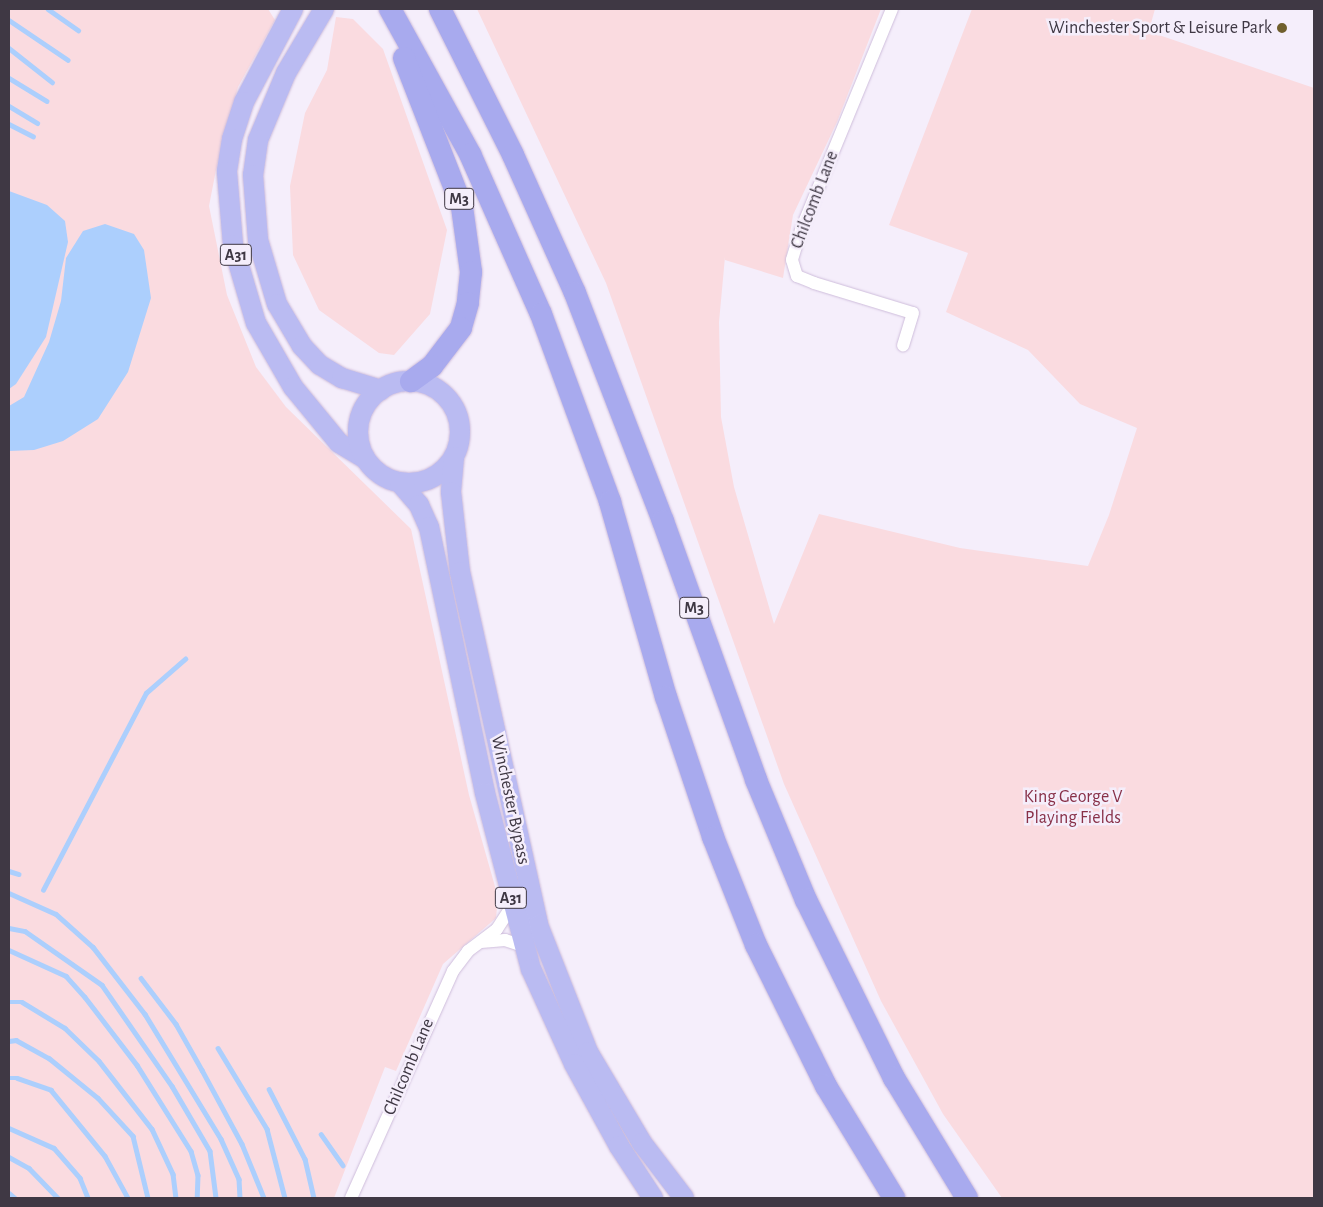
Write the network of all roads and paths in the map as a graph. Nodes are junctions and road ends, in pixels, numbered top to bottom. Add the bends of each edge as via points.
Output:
1 (294, 9) edge
2 (324, 9) edge
3 (384, 9) edge
4 (390, 9) edge
5 (440, 9) edge
6 (892, 9) edge
7 (903, 346) dead end
8 (412, 381) junction
9 (381, 390) junction
10 (454, 457) junction
11 (366, 459) junction
12 (400, 483) junction
13 (513, 904) junction
14 (479, 942) junction
15 (524, 946) junction
16 (351, 1198) edge
17 (653, 1198) edge
18 (684, 1198) edge
19 (894, 1198) edge
20 (967, 1198) edge

1 - 11 highway, A31 via 244,102 232,139 227,172 233,245 256,323 293,388 339,442
2 - 9 highway, A31 via 286,73 258,140 254,175 258,240 277,304 302,346 320,364 342,378
3 - 8 highway, M3 via 462,207 470,263 468,303 461,328 432,366
4 - 19 highway, M3 via 470,154 544,323 610,502 666,696 713,837 756,945 826,1086
5 - 20 highway, M3 via 513,155 575,293 663,522 756,780 806,900 894,1078
6 - 7 street, Chilcomb Lane via 801,230 792,260 797,276 912,313
8 - 9 highway
8 - 10 highway via 436,389 454,407 460,424 460,441
9 - 11 highway via 370,400 360,421 360,444
10 - 12 highway via 431,478
10 - 18 highway, Winchester Bypass / A31 via 451,492 460,572 538,925 588,1052 642,1143
11 - 12 highway via 386,478
12 - 13 highway, Winchester Bypass / A31 via 419,505 429,527 485,793
13 - 14 street, Chilcomb Lane via 497,929
13 - 15 highway, Winchester Bypass / A31
14 - 15 street via 505,940
14 - 16 street, Chilcomb Lane via 453,971 438,999
15 - 17 highway, Winchester Bypass / A31 via 548,1012 574,1064 619,1146

